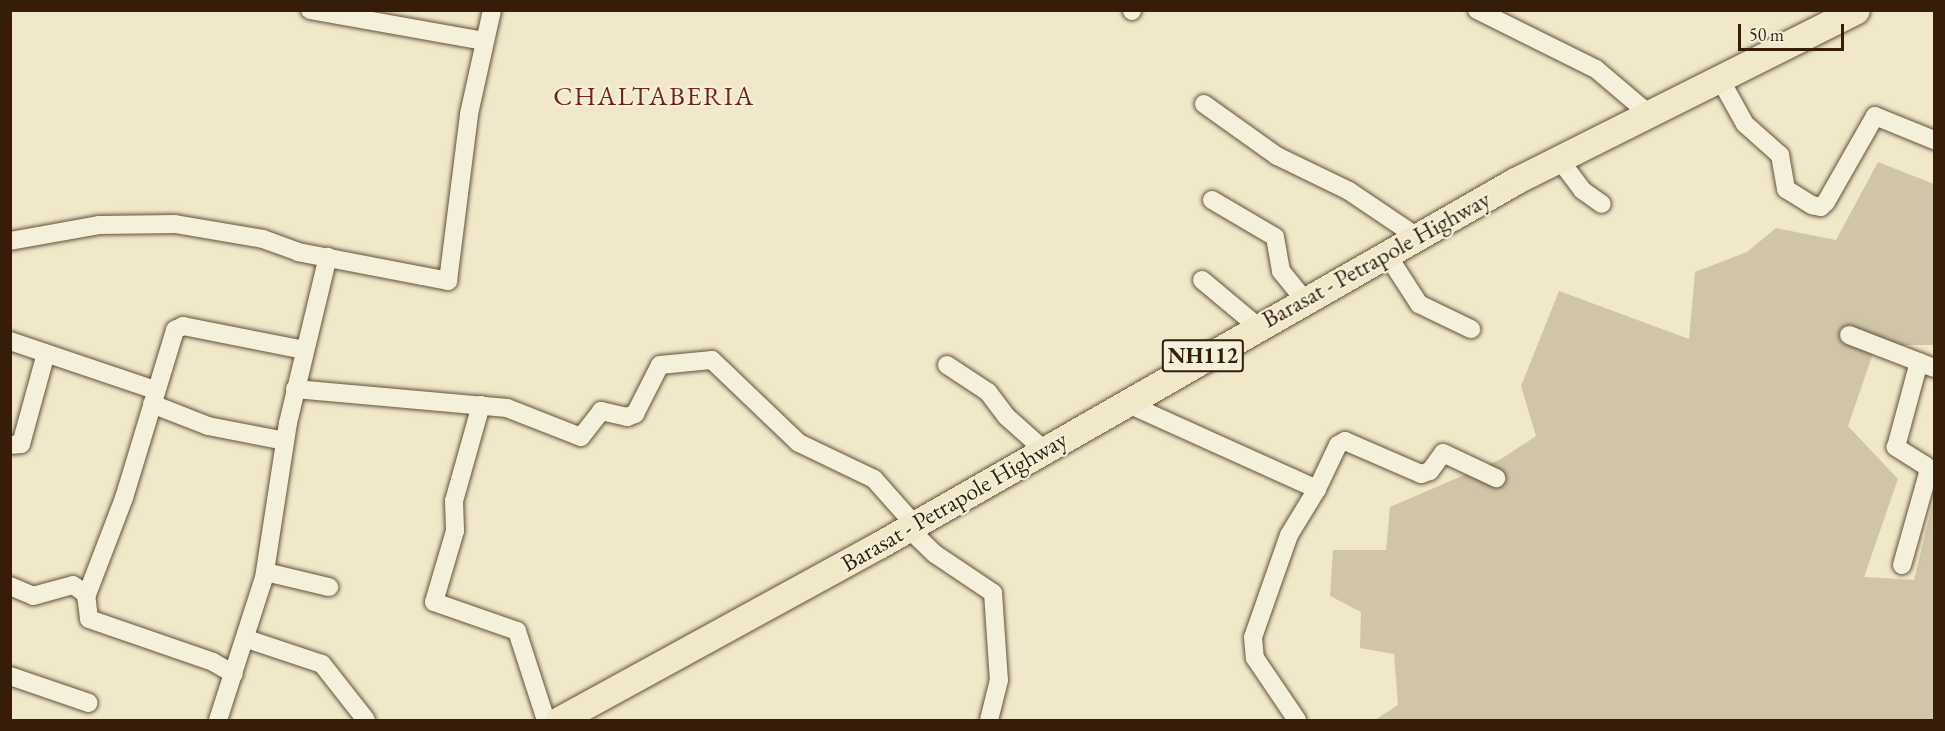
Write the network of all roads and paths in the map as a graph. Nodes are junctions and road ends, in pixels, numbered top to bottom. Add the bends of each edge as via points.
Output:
1 (310, 10) edge
2 (492, 10) edge
3 (1477, 10) edge
4 (1856, 10) edge
5 (484, 41) junction
6 (1720, 79) junction
7 (1204, 104) dead end
8 (1649, 114) junction
9 (1935, 140) edge
10 (1558, 159) junction
11 (1212, 200) dead end
12 (1602, 204) dead end
13 (1416, 236) junction
14 (10, 241) edge
15 (1386, 253) junction
16 (328, 256) junction
17 (1202, 280) dead end
18 (1304, 299) junction
19 (1257, 326) junction
20 (1471, 329) dead end
21 (1849, 335) dead end
22 (10, 341) edge
23 (304, 350) junction
24 (46, 353) junction
25 (946, 365) dead end
26 (1927, 365) edge
27 (296, 389) junction
28 (154, 397) junction
29 (1124, 402) junction
30 (481, 405) junction
31 (285, 441) junction
32 (10, 445) edge
33 (1044, 450) junction
34 (1931, 470) edge
35 (1496, 478) dead end
36 (1317, 489) junction
37 (911, 526) junction
38 (1902, 565) dead end
39 (266, 572) junction
40 (10, 586) edge
41 (329, 586) dead end
42 (86, 597) junction
43 (247, 639) junction
44 (234, 674) junction
45 (10, 676) edge
46 (88, 703) dead end
47 (222, 718) edge
48 (366, 720) edge
49 (546, 720) edge
50 (559, 720) edge
51 (989, 720) edge
52 (1297, 720) edge

1 - 5 street
2 - 5 street
3 - 8 street via 1596,69
4 - 6 highway, Barasat - Petrapole Highway / NH112
5 - 16 street via 448,282
6 - 8 highway, Barasat - Petrapole Highway / NH112
6 - 9 street via 1745,124 1780,155 1786,189 1812,205 1821,207 1826,202 1875,116
7 - 13 street via 1277,156 1349,191
8 - 10 highway, Barasat - Petrapole Highway / NH112
10 - 12 street via 1582,190
10 - 13 highway, Barasat - Petrapole Highway / NH112
11 - 18 street via 1275,237 1281,271
13 - 15 highway, Barasat - Petrapole Highway / NH112
14 - 16 street via 99,225 175,224 263,238 292,251
15 - 18 highway, Barasat - Petrapole Highway / NH112
15 - 20 street via 1419,304
16 - 23 street
17 - 19 street
18 - 19 highway, Barasat - Petrapole Highway / NH112
19 - 29 highway, Barasat - Petrapole Highway / NH112
21 - 26 street
22 - 24 street
23 - 27 street
23 - 28 street via 178,327 171,335
24 - 28 street
24 - 32 street via 21,444
25 - 33 street via 988,392 1007,417
26 - 34 street via 1896,447
27 - 30 street
27 - 31 street
28 - 31 street via 208,426
28 - 42 street via 124,498
29 - 33 highway, Barasat - Petrapole Highway / NH112
29 - 36 street
30 - 37 street via 514,410 581,437 601,411 627,417 635,414 660,364 712,360 799,443 874,479
30 - 49 street via 454,501 455,531 434,602 517,631
31 - 39 street
33 - 37 highway, Barasat - Petrapole Highway / NH112
34 - 38 street
35 - 36 street via 1443,453 1430,471 1421,474 1345,441 1338,445
36 - 52 street via 1288,535 1253,638 1255,658
37 - 50 highway, Barasat - Petrapole Highway / NH112
37 - 51 street via 935,554 993,593 999,680
39 - 41 street
39 - 43 street
40 - 42 street via 33,596 68,584 84,591
42 - 44 street via 86,614 94,622 213,662
43 - 44 street
43 - 48 street via 319,662
44 - 47 street
45 - 46 street

